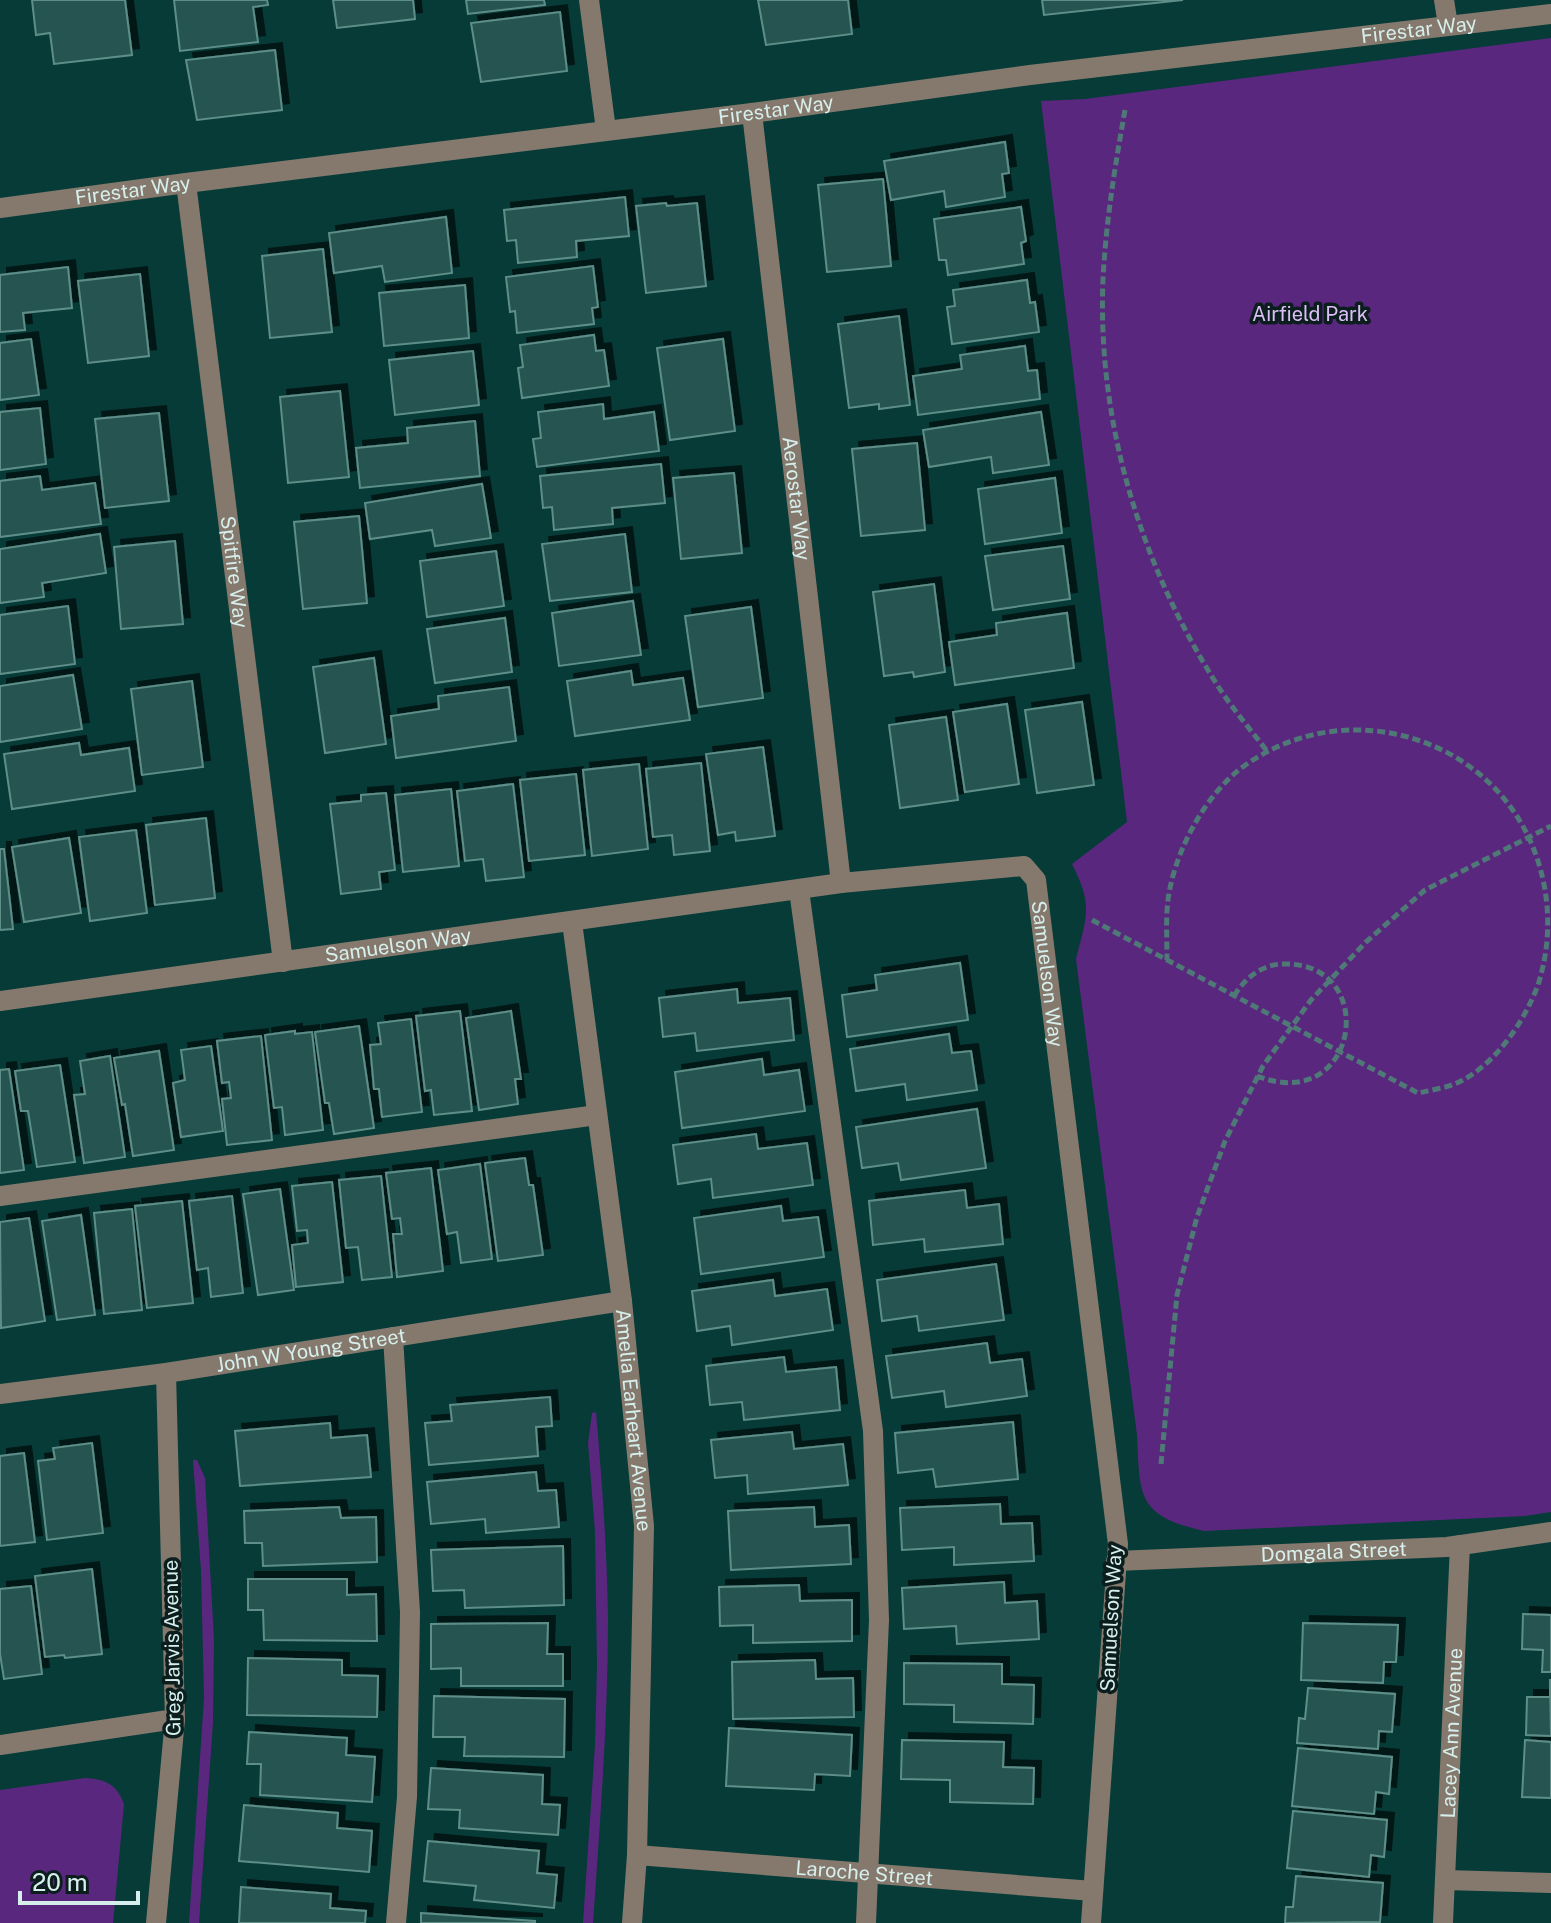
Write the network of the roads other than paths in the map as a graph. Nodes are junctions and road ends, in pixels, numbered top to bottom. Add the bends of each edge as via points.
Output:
1 (589, 0) edge
2 (1444, 0) edge
3 (1551, 14) edge
4 (1448, 25) junction
5 (752, 113) junction
6 (606, 130) junction
7 (186, 183) junction
8 (0, 208) edge
9 (841, 883) junction
10 (799, 890) junction
11 (572, 922) junction
12 (283, 962) junction
13 (0, 1001) edge
14 (597, 1115) junction
15 (0, 1196) edge
16 (622, 1301) junction
17 (393, 1337) junction
18 (166, 1373) junction
19 (0, 1394) edge
20 (1551, 1532) edge
21 (1460, 1545) junction
22 (1116, 1561) junction
23 (175, 1719) junction
24 (0, 1745) edge
25 (637, 1855) junction
26 (870, 1873) junction
27 (1445, 1880) junction
28 (1551, 1883) edge
29 (1093, 1891) junction
30 (156, 1923) edge
31 (396, 1923) edge
32 (632, 1923) edge
33 (866, 1923) edge
34 (1091, 1923) edge
35 (1443, 1923) edge

1 - 6 street
2 - 4 street
3 - 4 street, Firestar Way
4 - 5 street, Firestar Way
5 - 6 street, Firestar Way
5 - 9 street, Aerostar Way
6 - 7 street, Firestar Way
7 - 8 street, Firestar Way
7 - 12 street, Spitfire Way
9 - 10 street, Samuelson Way
9 - 22 street, Samuelson Way via 1024,866 1036,880
10 - 11 street, Samuelson Way
10 - 26 street via 873,1431 879,1620
11 - 12 street, Samuelson Way
11 - 14 street, Amelia Earheart Avenue
12 - 13 street, Samuelson Way
14 - 15 street
14 - 16 street, Amelia Earheart Avenue
16 - 17 street, John W Young Street
16 - 25 street, Amelia Earheart Avenue via 644,1526
17 - 18 street, John W Young Street
17 - 31 street via 410,1612 407,1797
18 - 19 street, John W Young Street
18 - 23 street, Greg Jarvis Avenue
20 - 21 street, Domgala Street
21 - 22 street, Domgala Street
21 - 27 street, Lacey Ann Avenue
22 - 29 street, Samuelson Way
23 - 24 street
23 - 30 street, Greg Jarvis Avenue
25 - 26 street, Laroche Street
25 - 32 street, Amelia Earheart Avenue
26 - 29 street, Laroche Street
26 - 33 street
27 - 28 street
27 - 35 street, Lacey Ann Avenue
29 - 34 street, Samuelson Way

